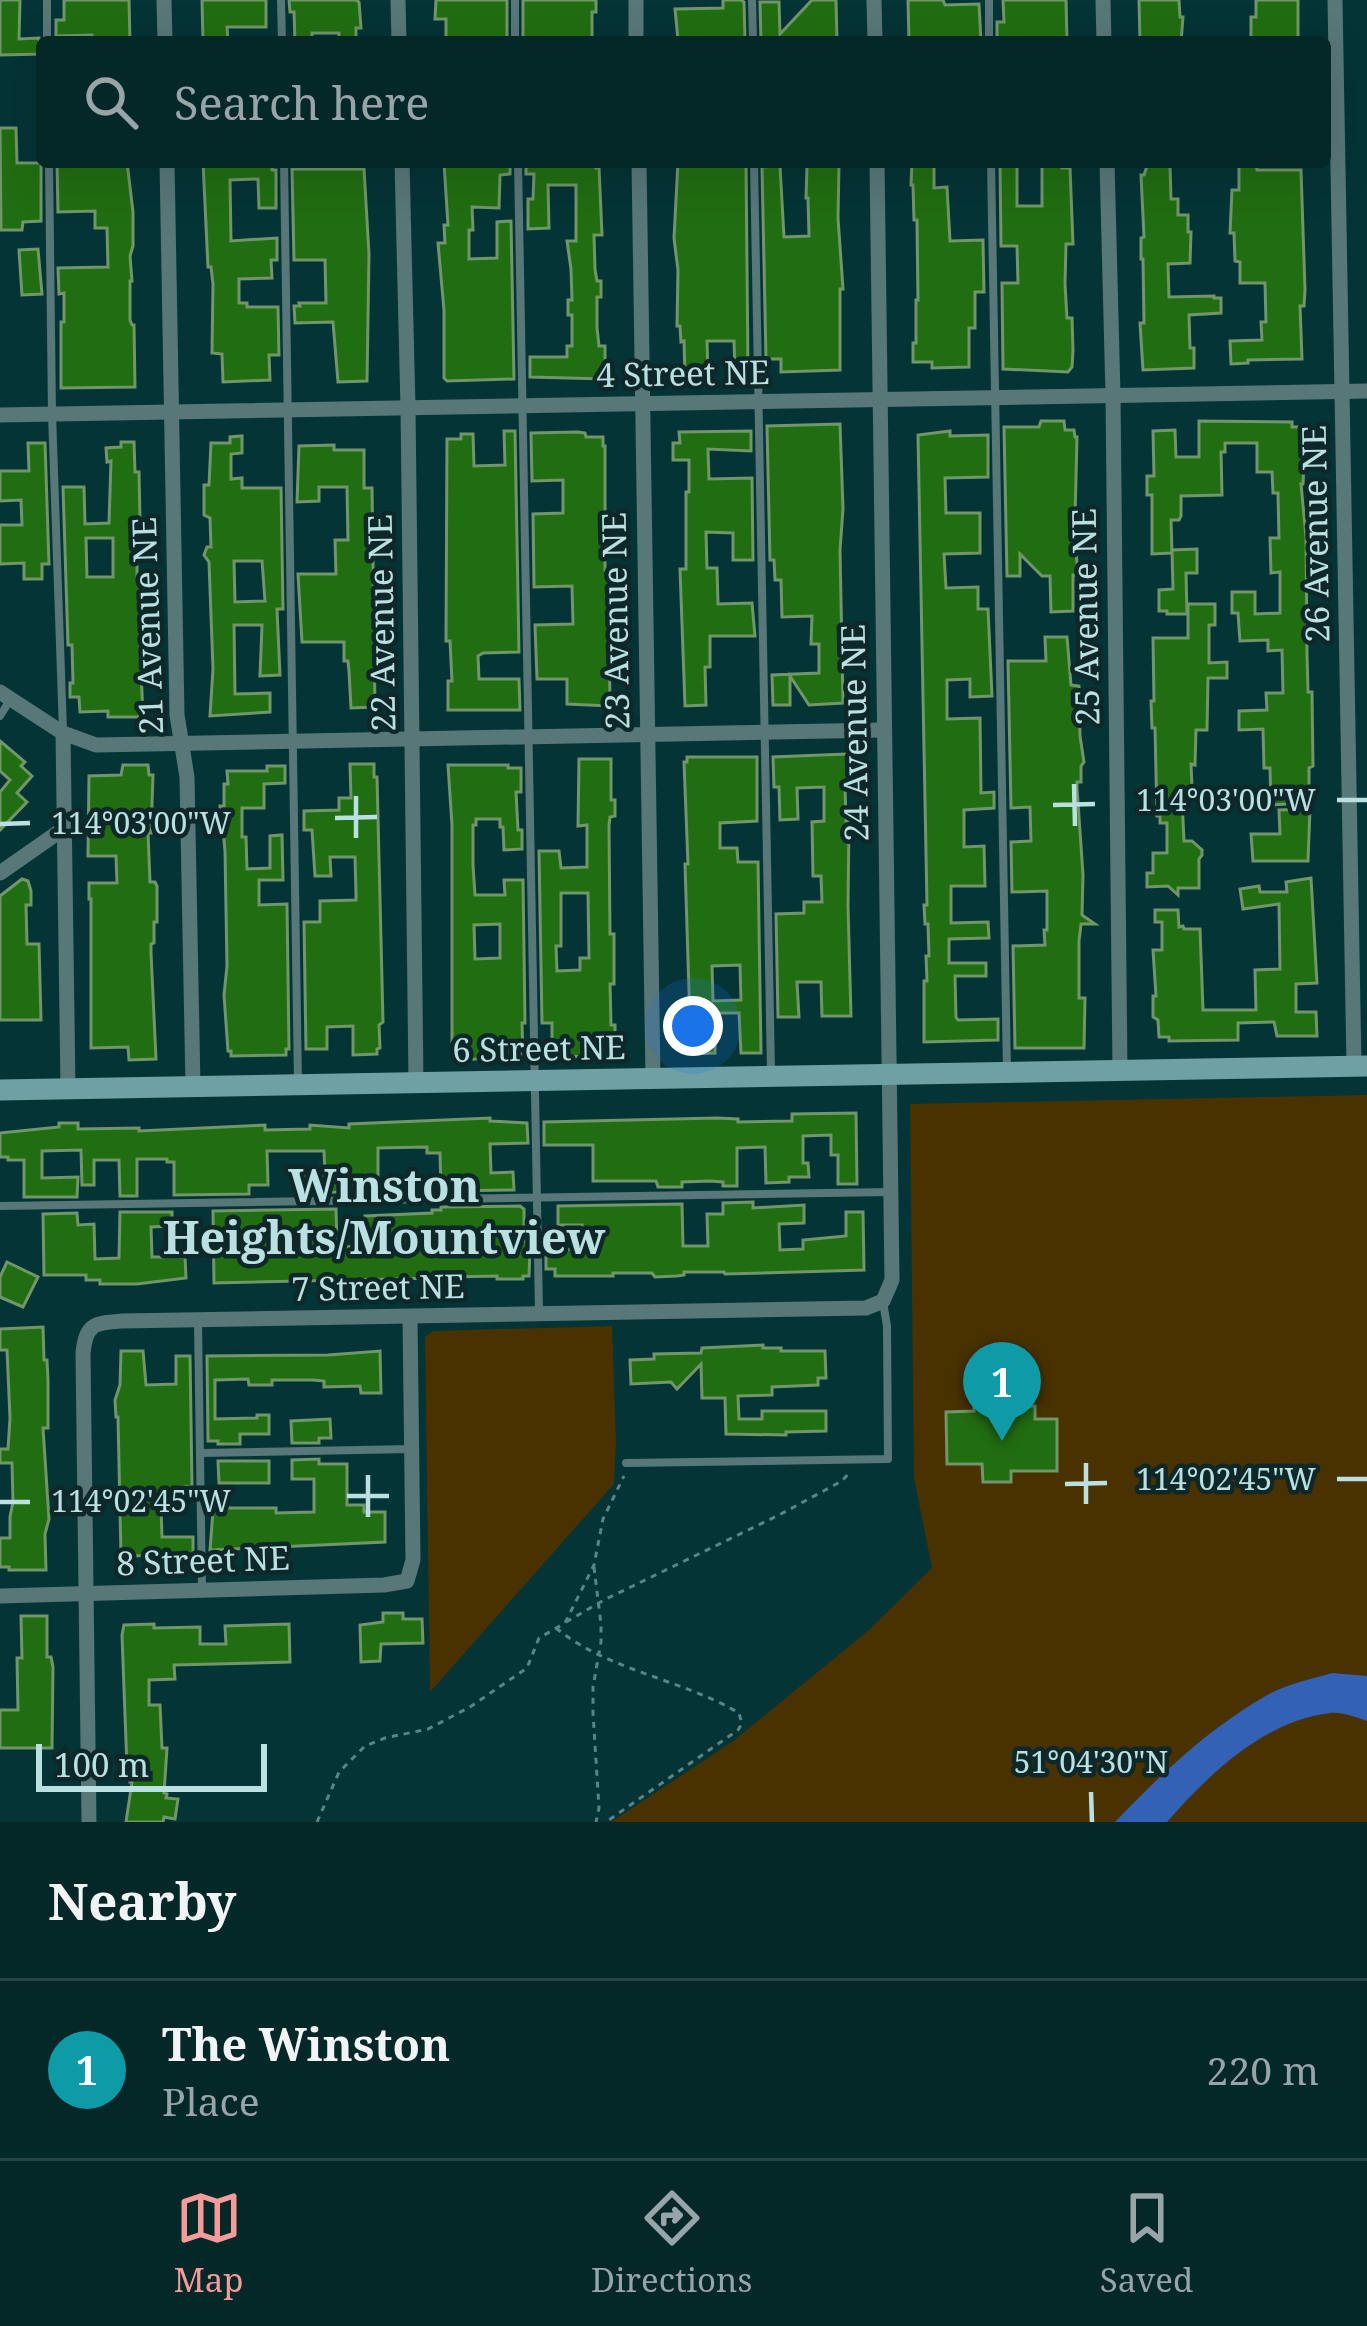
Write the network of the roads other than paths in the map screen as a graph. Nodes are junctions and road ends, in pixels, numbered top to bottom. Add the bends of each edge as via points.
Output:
1 (46, 0) edge
2 (164, 0) edge
3 (281, 0) edge
4 (398, 0) edge
5 (514, 0) edge
6 (636, 0) edge
7 (752, 0) edge
8 (874, 0) edge
9 (989, 0) edge
10 (1103, 0) edge
11 (1335, 0) edge
12 (47, 36) edge
13 (165, 36) edge
14 (282, 36) edge
15 (399, 36) edge
16 (515, 36) edge
17 (636, 36) edge
18 (753, 36) edge
19 (875, 36) edge
20 (989, 36) edge
21 (1104, 36) edge
22 (49, 168) edge
23 (167, 168) edge
24 (284, 168) edge
25 (402, 168) edge
26 (518, 168) edge
27 (639, 168) edge
28 (754, 168) edge
29 (877, 168) edge
30 (991, 168) edge
31 (1107, 168) edge
32 (1342, 391) junction
33 (1367, 391) edge
34 (1113, 395) junction
35 (994, 397) junction
36 (880, 400) junction
37 (757, 401) junction
38 (643, 404) junction
39 (524, 406) junction
40 (408, 407) junction
41 (288, 410) junction
42 (172, 412) junction
43 (52, 414) junction
44 (0, 416) edge
45 (6, 695) edge
46 (0, 716) edge
47 (884, 730) junction
48 (764, 732) junction
49 (63, 733) junction
50 (646, 735) junction
51 (529, 736) junction
52 (412, 739) junction
53 (293, 742) junction
54 (180, 744) junction
55 (63, 829) junction
56 (0, 873) edge
57 (1361, 1066) edge
58 (1120, 1072) junction
59 (1007, 1074) junction
60 (889, 1075) junction
61 (771, 1078) junction
62 (652, 1080) junction
63 (534, 1081) junction
64 (416, 1083) junction
65 (298, 1085) junction
66 (193, 1087) junction
67 (68, 1089) junction
68 (0, 1090) edge
69 (891, 1192) junction
70 (537, 1197) junction
71 (0, 1206) edge
72 (883, 1301) junction
73 (539, 1313) junction
74 (410, 1318) junction
75 (198, 1320) junction
76 (412, 1449) junction
77 (200, 1453) junction
78 (626, 1463) road end
79 (202, 1589) junction
80 (86, 1593) junction
81 (0, 1596) edge
82 (89, 1822) edge

1 - 12 lane
2 - 13 street
3 - 14 lane
4 - 15 street
5 - 16 lane
6 - 17 street
7 - 18 lane
8 - 19 street
9 - 20 lane
10 - 21 street
11 - 32 street, 26 Avenue NE
22 - 43 lane
23 - 42 street, 21 Avenue NE
24 - 41 lane
25 - 40 street, 22 Avenue NE
26 - 39 lane
27 - 38 street, 23 Avenue NE
28 - 37 lane
29 - 36 street, 24 Avenue NE
30 - 35 lane
31 - 34 street, 25 Avenue NE
32 - 33 street, 4 Street NE
32 - 34 street, 4 Street NE
32 - 57 street, 26 Avenue NE
34 - 35 street, 4 Street NE
34 - 58 street, 25 Avenue NE
35 - 36 street, 4 Street NE
35 - 59 lane
36 - 37 street, 4 Street NE
36 - 47 street, 24 Avenue NE
37 - 38 street, 4 Street NE
37 - 48 lane
38 - 39 street, 4 Street NE
38 - 50 street, 23 Avenue NE
39 - 40 street, 4 Street NE
39 - 51 lane
40 - 41 street, 4 Street NE
40 - 52 street, 22 Avenue NE
41 - 42 street, 4 Street NE
41 - 53 lane
42 - 43 street, 4 Street NE
42 - 54 street, 21 Avenue NE
43 - 44 street, 4 Street NE
43 - 49 lane
45 - 46 lane
45 - 49 street
47 - 48 street
47 - 60 street, 24 Avenue NE
48 - 50 street
48 - 61 lane
49 - 54 street via 96,745
49 - 55 street
50 - 51 street
50 - 62 street, 23 Avenue NE
51 - 52 street
51 - 63 lane
52 - 53 street
52 - 64 street, 22 Avenue NE
53 - 54 street
53 - 65 lane
54 - 66 street, 21 Avenue NE via 188,777
55 - 56 street
55 - 67 street
57 - 58 street, 6 Street NE
58 - 59 street, 6 Street NE
59 - 60 street, 6 Street NE
60 - 61 street, 6 Street NE
60 - 69 street, 24 Avenue NE
61 - 62 street, 6 Street NE
62 - 63 street, 6 Street NE
63 - 64 street, 6 Street NE
63 - 70 lane
64 - 65 street, 6 Street NE
65 - 66 street, 6 Street NE
66 - 67 street, 6 Street NE
67 - 68 street, 6 Street NE
69 - 70 lane
69 - 72 street, 24 Avenue NE via 892,1280
70 - 71 lane
70 - 73 lane
72 - 73 street, 7 Street NE via 866,1308
72 - 78 lane via 888,1459
73 - 74 street, 7 Street NE
74 - 75 street, 7 Street NE
74 - 76 street
75 - 77 lane
75 - 80 street, 7 Street NE via 102,1322 84,1339
76 - 77 lane
76 - 79 street, 8 Street NE via 407,1581
77 - 79 lane
79 - 80 street, 8 Street NE
80 - 81 street, 8 Street NE
80 - 82 street

